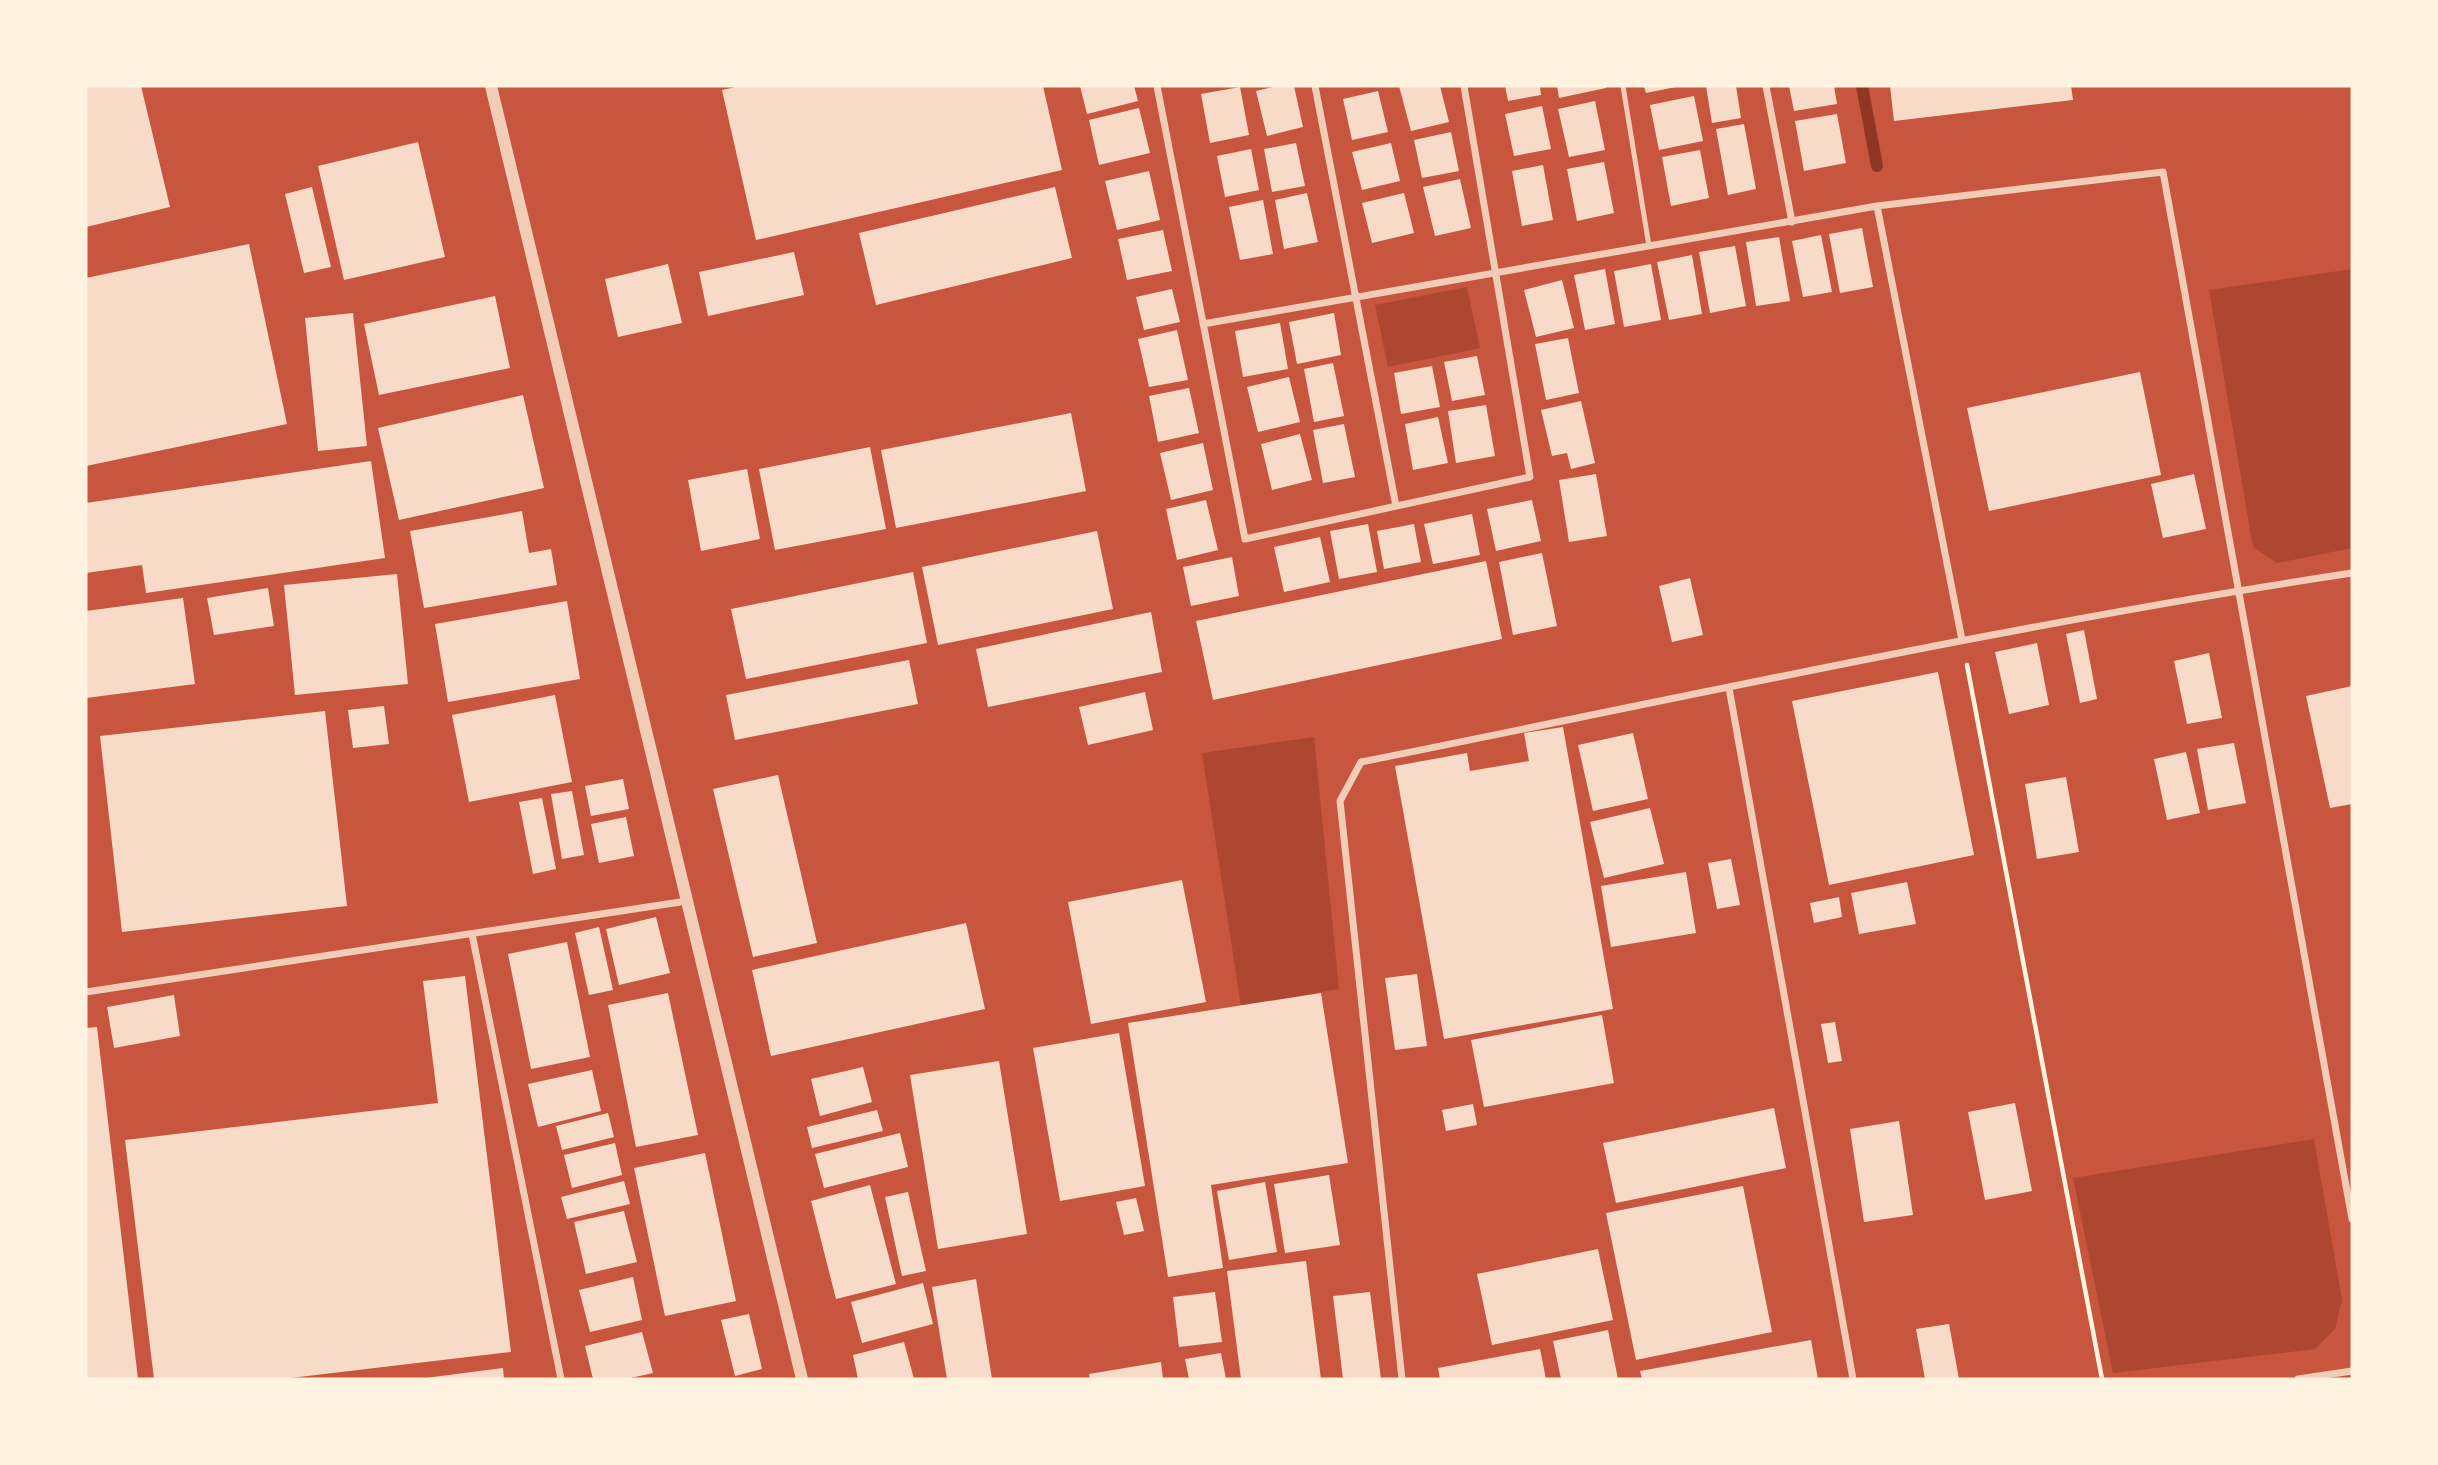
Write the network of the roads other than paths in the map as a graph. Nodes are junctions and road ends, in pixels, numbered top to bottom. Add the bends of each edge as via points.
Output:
1 (491, 86) edge
2 (1157, 86) edge
3 (1315, 86) edge
4 (1464, 86) edge
5 (1623, 86) edge
6 (1766, 86) edge
7 (1877, 206) junction
8 (1791, 222) junction
9 (1650, 246) junction
10 (1497, 273) junction
11 (1357, 297) junction
12 (1203, 324) junction
13 (1396, 506) junction
14 (2352, 573) edge
15 (2238, 590) junction
16 (1962, 640) junction
17 (1729, 688) junction
18 (687, 901) junction
19 (472, 934) junction
20 (86, 992) edge
21 (2352, 1219) edge
22 (2352, 1371) edge
23 (561, 1379) edge
24 (802, 1379) edge
25 (1402, 1379) edge
26 (1853, 1379) edge
27 (2298, 1379) edge

1 - 18 street
2 - 12 street
3 - 11 street
4 - 10 street
5 - 9 lane
6 - 8 street
7 - 8 street
7 - 15 street via 2163,172
7 - 16 street
8 - 9 street
9 - 10 street
10 - 11 street
10 - 13 street via 1530,477
11 - 12 street
11 - 13 street
12 - 13 street via 1245,539
14 - 15 street
15 - 16 street
15 - 21 street
16 - 17 street
17 - 25 street via 1361,762 1340,802
17 - 26 street
18 - 19 street
18 - 24 street
19 - 20 street
19 - 23 street
22 - 27 street

